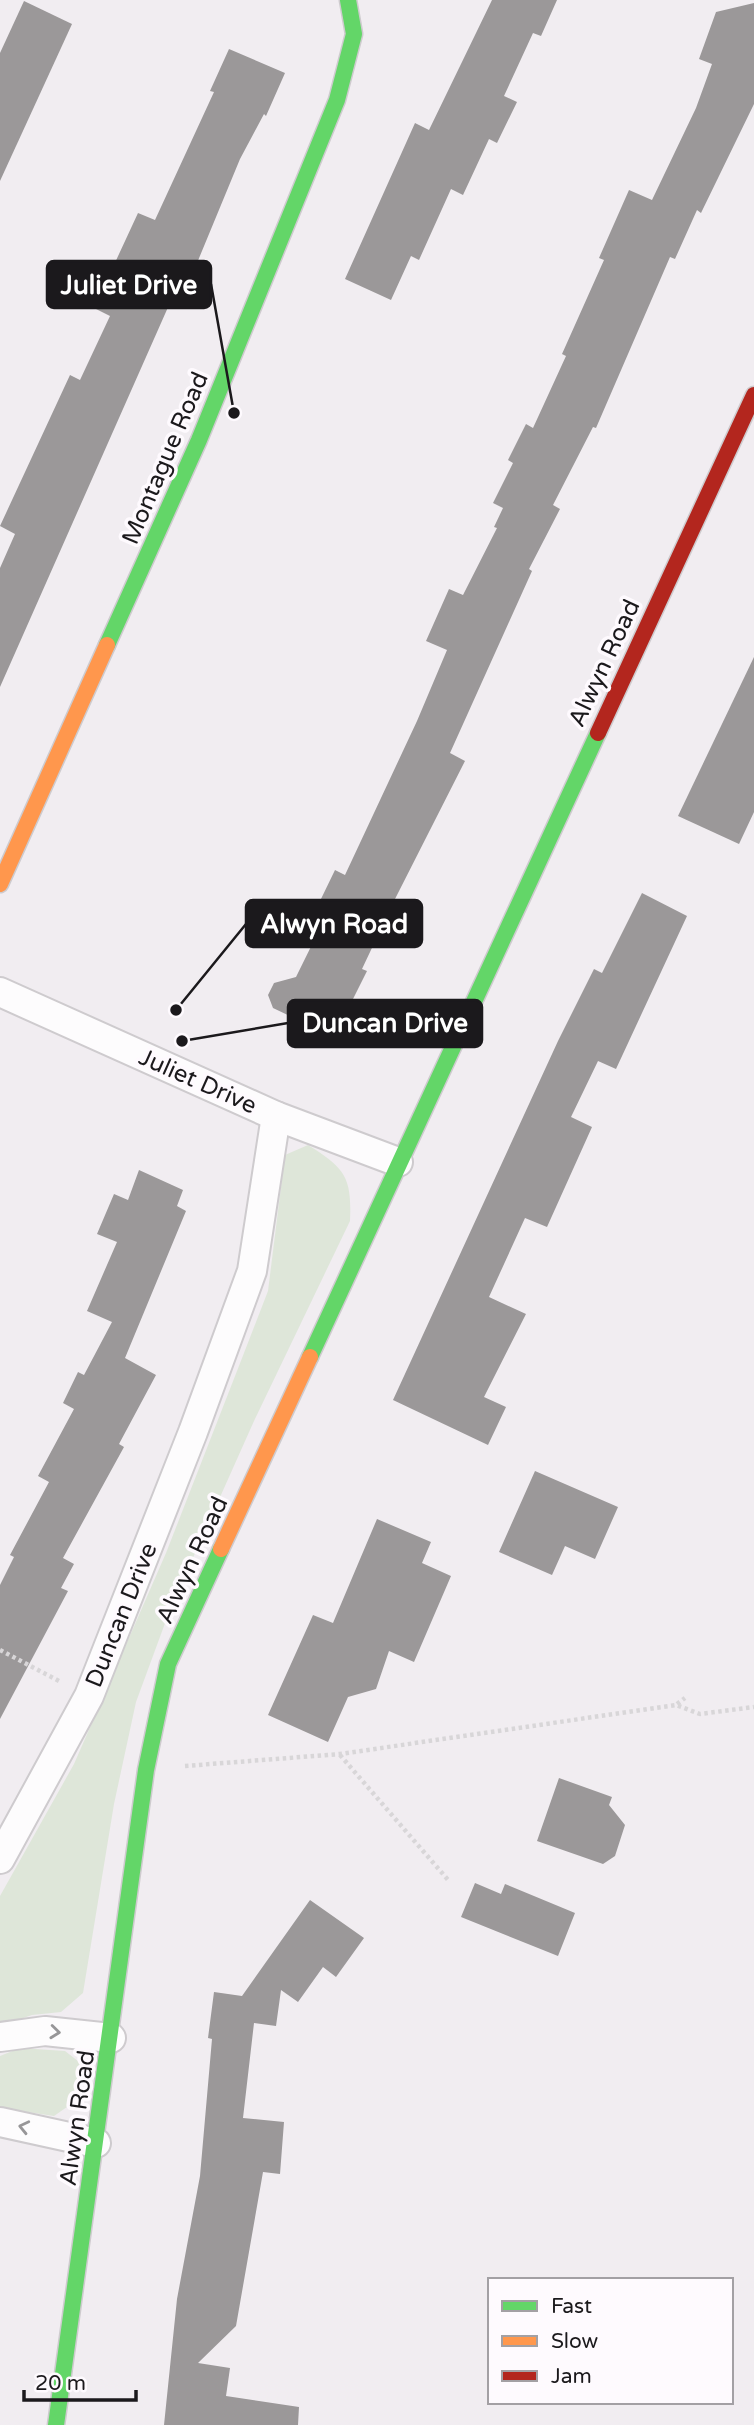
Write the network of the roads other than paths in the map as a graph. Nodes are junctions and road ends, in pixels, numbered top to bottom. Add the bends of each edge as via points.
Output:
1 (348, 0) edge
2 (754, 395) edge
3 (0, 884) edge
4 (0, 992) edge
5 (276, 1116) junction
6 (398, 1162) junction
7 (0, 1859) edge
8 (0, 2036) edge
9 (111, 2038) junction
10 (0, 2122) edge
11 (96, 2143) junction
12 (56, 2425) edge

1 - 3 street, Montague Road via 354,34 337,100 199,440
2 - 6 street, Alwyn Road
4 - 5 street, Juliet Drive
5 - 6 street, Juliet Drive
5 - 7 street, Duncan Drive via 251,1271 193,1432 89,1696
6 - 9 street, Alwyn Road via 169,1664 146,1770
8 -> 9 street via 45,2031
9 - 11 street, Alwyn Road
11 -> 10 street
11 - 12 street, Alwyn Road

